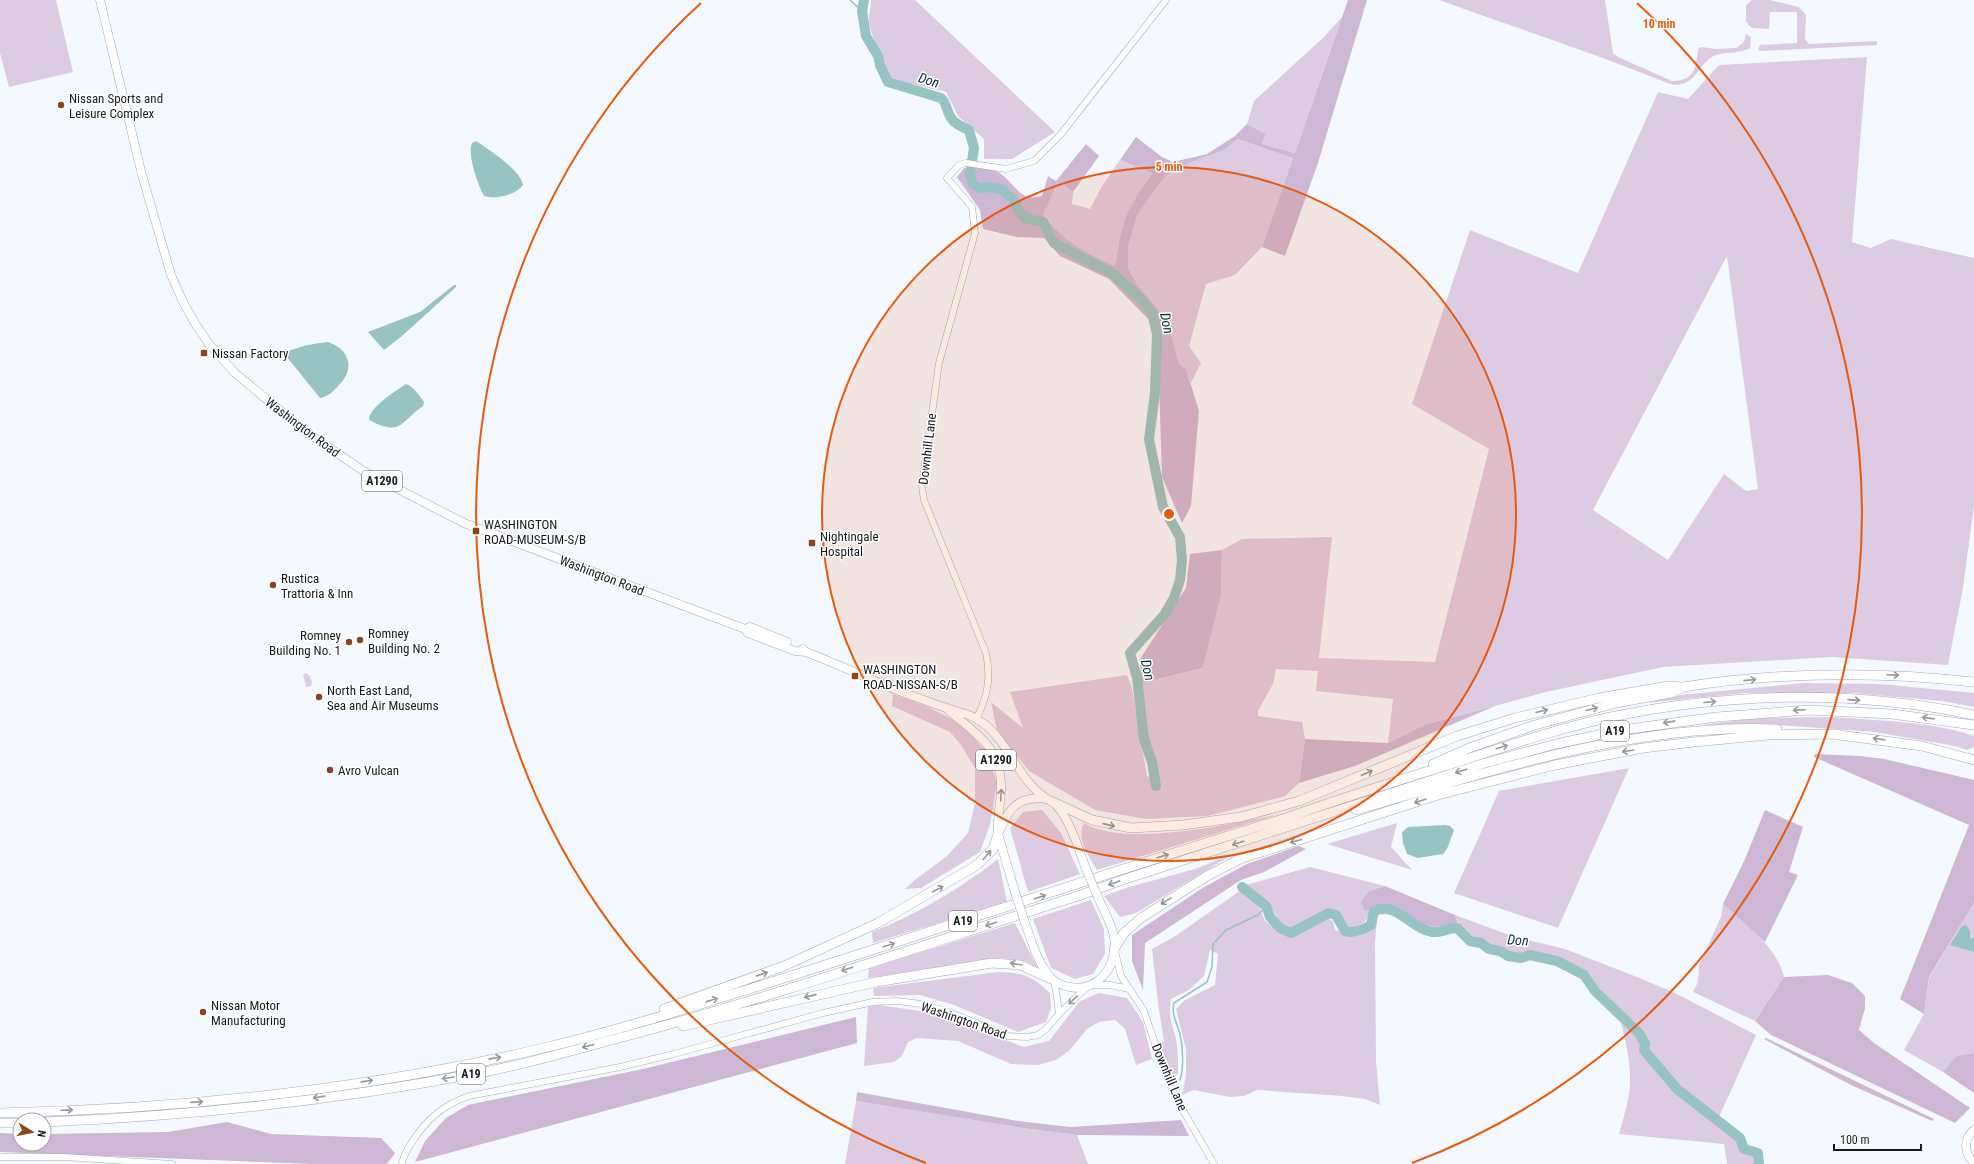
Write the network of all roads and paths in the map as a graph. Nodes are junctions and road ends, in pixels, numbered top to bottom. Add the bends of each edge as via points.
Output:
1 (100, 0) edge
2 (1166, 0) edge
3 (1974, 682) edge
4 (1683, 688) junction
5 (946, 708) junction
6 (1971, 715) edge
7 (976, 719) junction
8 (1970, 725) edge
9 (1681, 732) junction
10 (1837, 734) junction
11 (1974, 760) edge
12 (1485, 763) junction
13 (1358, 793) junction
14 (1050, 801) junction
15 (1275, 832) junction
16 (998, 834) junction
17 (1114, 949) junction
18 (1052, 980) junction
19 (1088, 986) junction
20 (1129, 989) junction
21 (1058, 1014) junction
22 (608, 1041) junction
23 (566, 1042) junction
24 (0, 1112) edge
25 (52, 1121) edge
26 (0, 1123) edge
27 (12, 1123) edge
28 (1973, 1130) edge
29 (0, 1157) edge
30 (64, 1161) edge
31 (1971, 1162) edge
32 (172, 1164) edge
33 (402, 1164) edge
34 (1214, 1164) edge

1 - 5 main road, Washington Road / A1290 via 142,175 171,276 182,302 196,325 235,374 306,432 365,472 464,523 745,629 754,628 806,652
2 - 7 street, Downhill Lane via 1061,134 1034,162 1006,169 966,163 947,178 972,207 975,233 938,363 922,486 924,500 986,653 988,690
4 -> 3 highway, A19 via 1808,675 1914,676
13 -> 4 highway, A19 via 1469,748 1535,725
14 -> 4 highway via 1092,820 1126,828 1183,825 1242,817 1299,801 1457,736 1515,718 1599,698 1668,686
5 - 7 main road, A1290 via 961,711
16 -> 5 main road, A1290 via 1001,780 996,761 984,740
13 -> 6 highway, A19 via 1572,726 1679,705 1761,699 1824,698 1895,702
7 - 14 main road, A1290 via 989,728 1009,752 1031,787
8 -> 12 highway, A19 via 1862,711 1763,712 1622,730
9 - 10 highway, A19 via 1764,729
9 - 12 highway via 1627,737
9 - 15 highway, A19 via 1528,761 1303,827
11 -> 10 highway, A19 via 1922,746
10 -> 17 highway via 1768,735 1656,746 1555,765 1470,786 1240,859 1207,876 1141,918 1124,933
12 -> 15 highway, A19
23 -> 13 highway, A19 via 784,978
14 - 16 main road via 1031,798 1017,804 1007,814
14 - 17 main road, A1290, bridge via 1064,816 1113,934
15 -> 22 highway, A19 via 761,997
16 - 18 main road, A1290, bridge via 1024,920 1038,956
23 -> 16 highway via 784,966 878,923 977,866 993,849
17 - 19 main road, A1290 via 1108,971 1097,982
17 - 20 street, Downhill Lane via 1120,972
18 - 19 main road via 1067,987
18 - 21 street
18 -> 22 highway via 1014,964 968,966 846,988
19 - 20 street via 1110,985
19 -> 21 street, Washington Road
20 - 34 street, Downhill Lane via 1144,1010 1177,1100
21 - 33 street, Washington Road via 1042,1032 1019,1038 933,1007 886,1001 858,1004 628,1065 469,1096 455,1101 430,1118 410,1145
22 -> 25 highway, A19 via 484,1072 381,1088 219,1111
24 -> 23 highway, A19 via 219,1101 466,1064
26 - 27 highway
28 - 31 main road via 1966,1145
29 - 30 street
30 - 32 street

